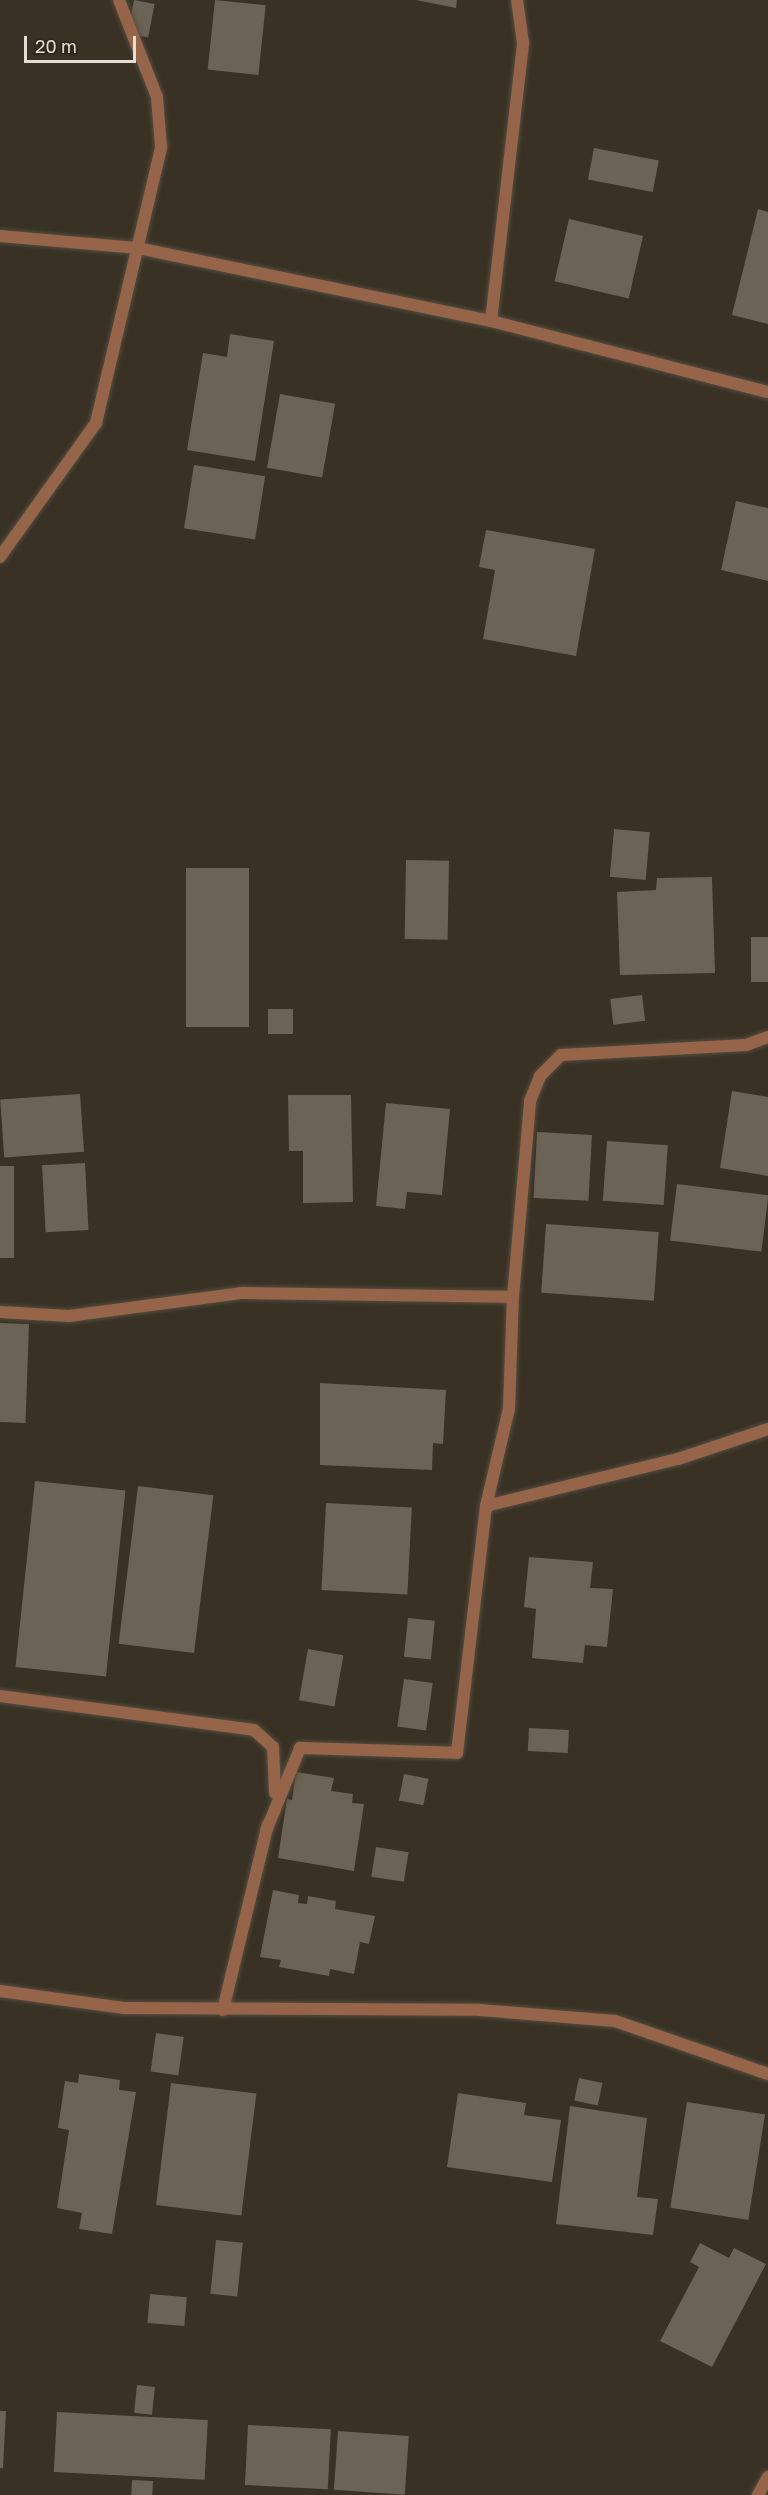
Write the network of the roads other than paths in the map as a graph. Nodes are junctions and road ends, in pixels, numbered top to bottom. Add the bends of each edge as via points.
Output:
1 (119, 0) edge
2 (517, 0) edge
3 (0, 236) edge
4 (138, 248) junction
5 (491, 321) junction
6 (768, 392) edge
7 (0, 557) edge
8 (768, 1037) edge
9 (513, 1297) junction
10 (0, 1312) edge
11 (768, 1429) edge
12 (486, 1506) junction
13 (0, 1696) edge
14 (266, 1831) junction
15 (0, 1991) edge
16 (223, 2010) junction
17 (768, 2074) edge
18 (768, 2476) edge
19 (758, 2495) edge

1 - 4 street via 157,97 161,147
2 - 5 street via 523,43
3 - 4 street
4 - 5 street
4 - 7 street via 96,423
5 - 6 street
8 - 9 street via 746,1045 561,1055 540,1076 530,1101
9 - 10 street via 242,1293 69,1316
9 - 12 street via 509,1408
11 - 12 street via 678,1459
12 - 14 street via 458,1752 300,1748
13 - 14 street via 254,1730 273,1747 278,1781
14 - 16 street
15 - 16 street via 124,2008
16 - 17 street via 480,2010 615,2021
18 - 19 street

